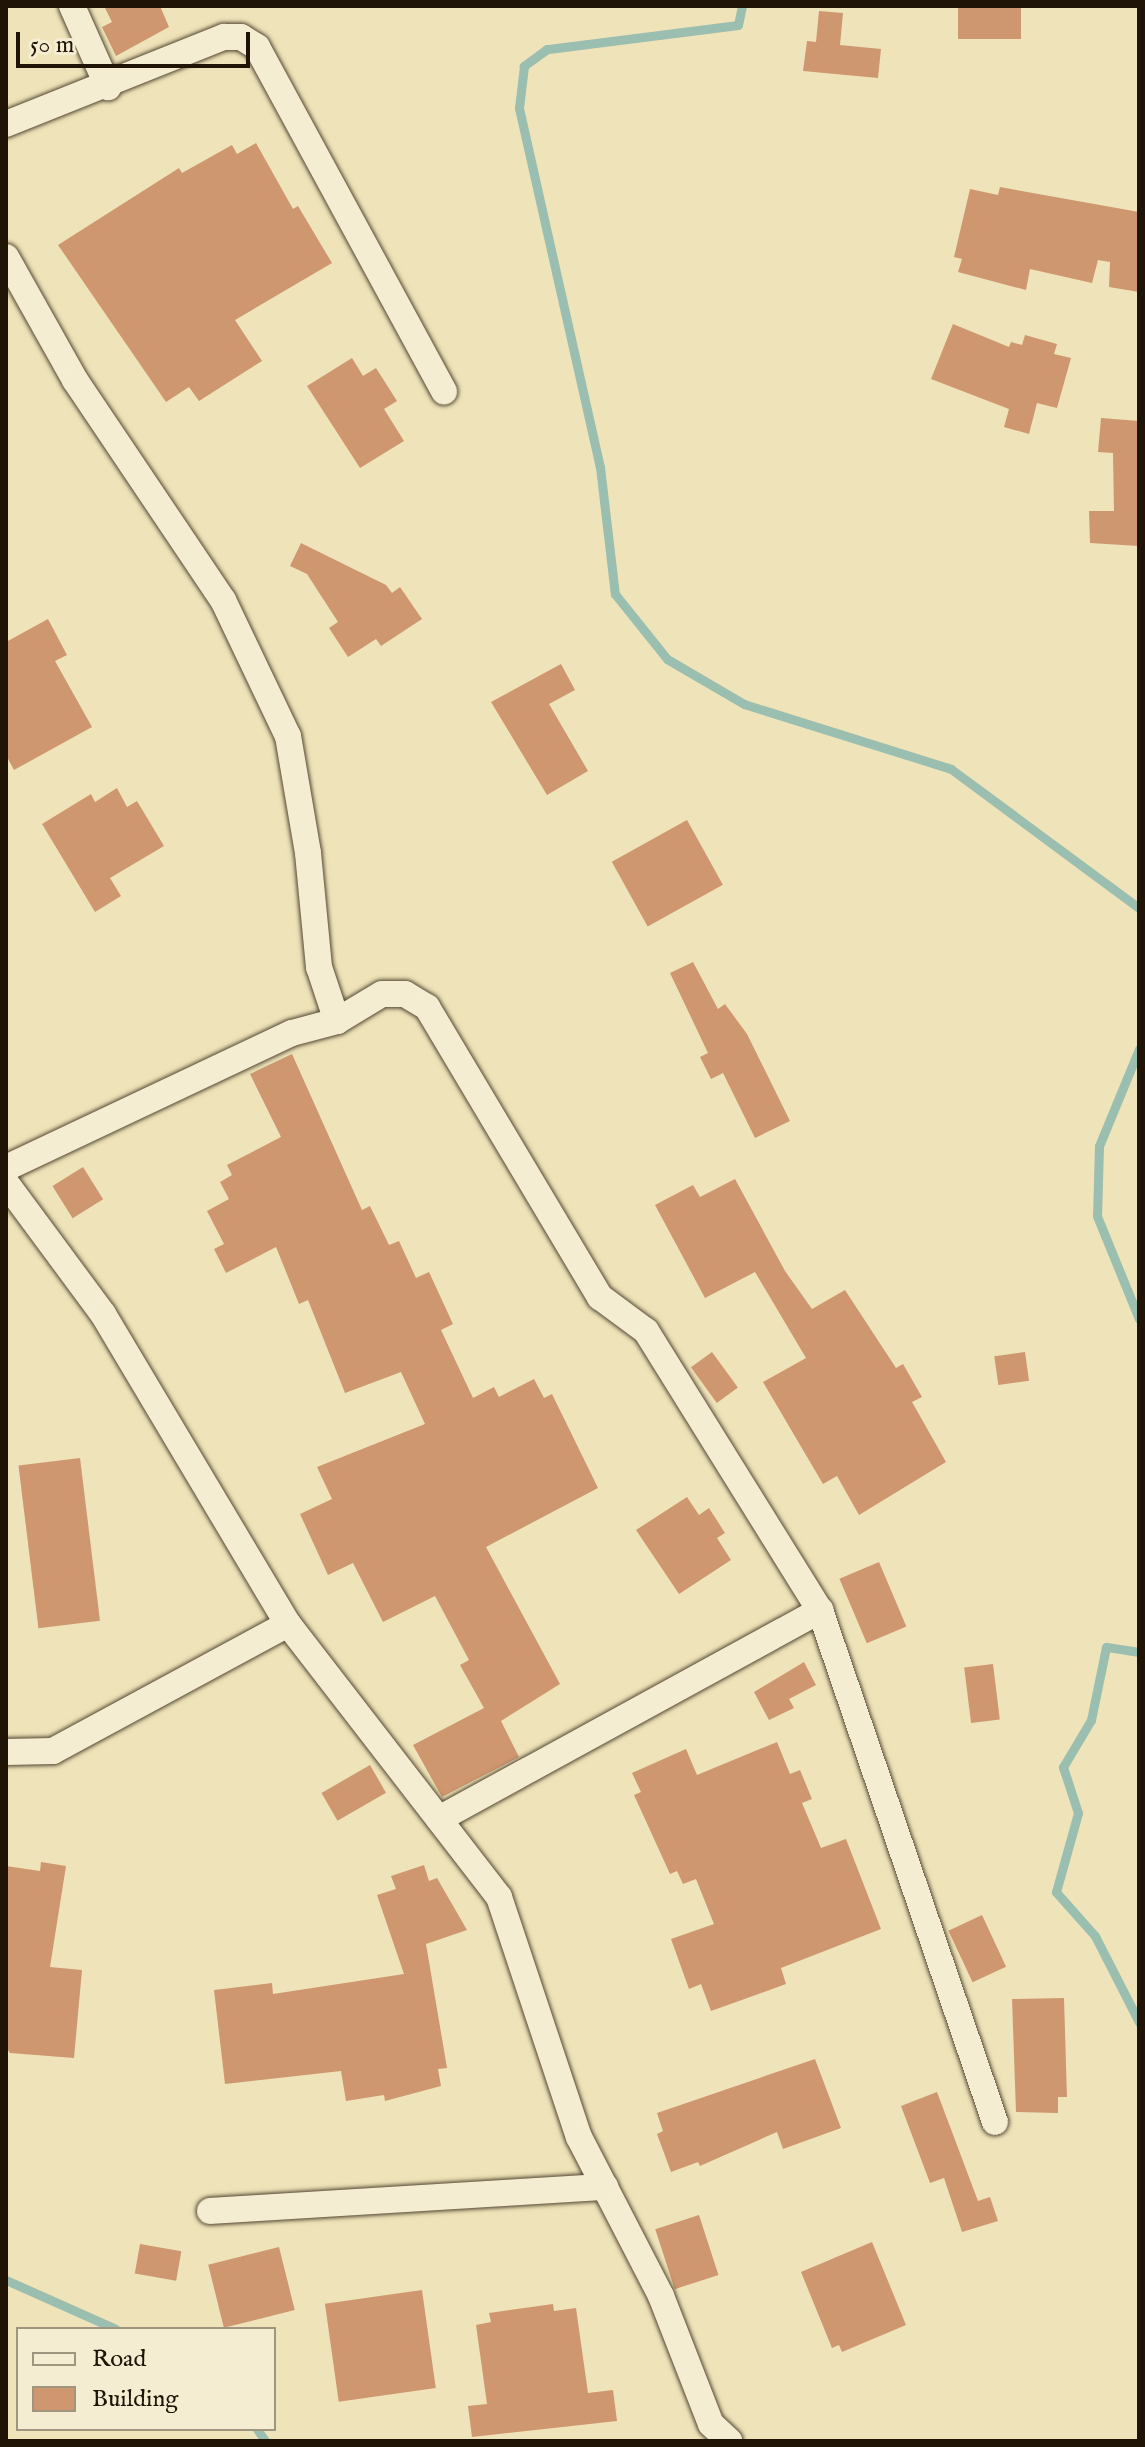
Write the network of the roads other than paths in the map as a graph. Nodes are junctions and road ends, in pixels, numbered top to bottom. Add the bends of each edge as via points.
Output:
1 (72, 6) edge
2 (108, 87) junction
3 (6, 124) edge
4 (6, 257) edge
5 (444, 391) dead end
6 (337, 1021) junction
7 (6, 1168) edge
8 (6, 1183) edge
9 (820, 1610) junction
10 (288, 1624) junction
11 (6, 1752) edge
12 (439, 1819) junction
13 (995, 2122) dead end
14 (605, 2187) junction
15 (210, 2211) dead end
16 (729, 2441) edge

1 - 2 street
2 - 3 street
2 - 5 street via 224,37 241,37 257,47
4 - 6 street via 75,380 223,600 288,736 308,853 319,967
6 - 7 street via 292,1033
6 - 9 street via 382,994 405,994 427,1007 600,1297 646,1331
8 - 10 street via 103,1314
9 - 12 street
9 - 13 street
10 - 11 street via 53,1751
10 - 12 street
12 - 14 street via 499,1897 579,2137
14 - 15 street
14 - 16 street via 661,2296 711,2424

